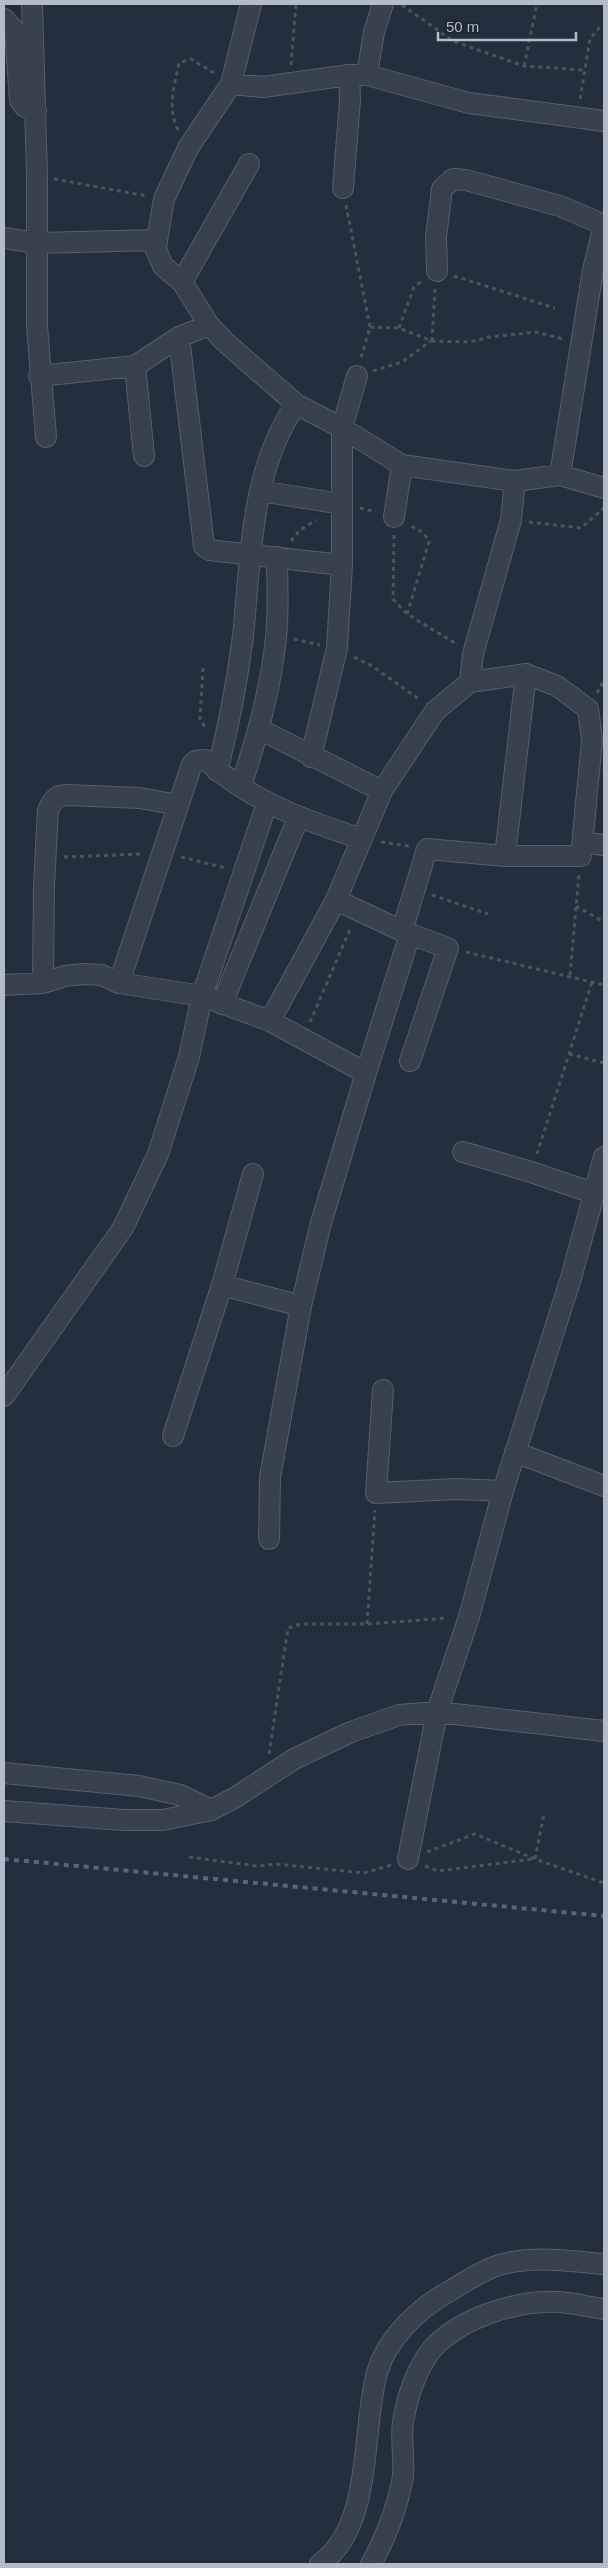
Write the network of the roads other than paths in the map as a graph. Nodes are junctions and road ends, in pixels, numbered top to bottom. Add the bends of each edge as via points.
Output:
1 (32, 4) edge
2 (251, 4) edge
3 (383, 4) edge
4 (4, 19) edge
5 (358, 75) junction
6 (231, 84) junction
7 (36, 111) junction
8 (604, 121) edge
9 (249, 164) dead end
10 (343, 188) road end
11 (604, 225) edge
12 (4, 238) edge
13 (157, 240) junction
14 (38, 243) junction
15 (437, 271) road end
16 (182, 282) junction
17 (209, 325) junction
18 (179, 337) junction
19 (135, 366) junction
20 (39, 376) junction
21 (356, 376) road end
22 (296, 404) junction
23 (342, 428) junction
24 (46, 436) dead end
25 (144, 456) dead end
26 (402, 465) junction
27 (560, 475) junction
28 (515, 481) junction
29 (604, 488) edge
30 (260, 491) junction
31 (342, 504) junction
32 (394, 517) road end
33 (251, 553) junction
34 (277, 557) junction
35 (342, 565) junction
36 (526, 674) junction
37 (470, 682) junction
38 (259, 729) junction
39 (598, 739) edge
40 (311, 756) junction
41 (217, 771) junction
42 (240, 786) junction
43 (382, 791) junction
44 (267, 803) junction
45 (178, 805) junction
46 (298, 818) junction
47 (362, 839) junction
48 (604, 845) edge
49 (582, 849) junction
50 (505, 856) junction
51 (336, 900) junction
52 (406, 933) junction
53 (43, 983) junction
54 (119, 983) junction
55 (4, 985) edge
56 (202, 996) junction
57 (222, 1004) junction
58 (270, 1021) junction
59 (410, 1061) dead end
60 (366, 1073) junction
61 (463, 1152) dead end
62 (604, 1158) edge
63 (253, 1174) dead end
64 (593, 1194) junction
65 (222, 1285) junction
66 (301, 1306) junction
67 (383, 1390) dead end
68 (4, 1396) edge
69 (173, 1436) dead end
70 (515, 1452) junction
71 (604, 1486) edge
72 (503, 1491) junction
73 (268, 1539) dead end
74 (437, 1712) junction
75 (604, 1731) edge
76 (4, 1773) edge
77 (211, 1810) junction
78 (4, 1811) edge
79 (408, 1859) road end
80 (604, 2264) edge
81 (604, 2309) edge
82 (330, 2562) edge
83 (371, 2564) edge

1 - 7 street
2 - 6 street
3 - 5 street
4 - 7 street via 15,31 20,100 25,107
5 - 6 street via 263,87
5 - 8 street via 469,103
5 - 10 street via 350,100
6 - 13 street via 188,148 164,199
7 - 14 street
9 - 16 street
11 - 15 street via 560,206 453,179 442,189 436,236
11 - 27 street
12 - 14 street
13 - 14 street
13 - 16 street via 156,250 163,266
14 - 20 street
16 - 17 street
17 - 18 street
17 - 22 street via 248,364
18 - 19 street
18 - 33 street via 202,543 209,550
19 - 20 street
19 - 25 street
20 - 24 street
21 - 23 street
22 - 23 street
22 - 30 street via 275,438
23 - 26 street
23 - 31 street
26 - 28 street
26 - 32 street
27 - 28 street
27 - 29 street
28 - 37 street via 511,520 473,654
30 - 31 street
30 - 33 street
31 - 35 street
33 - 34 street
33 - 41 street via 232,716
34 - 35 street
34 - 38 street via 277,635
35 - 40 street via 337,648
36 - 37 street
36 - 39 street via 557,686 588,709
36 - 50 street
37 - 43 street via 435,711
38 - 40 street
38 - 42 street
39 - 49 street
40 - 43 street
41 - 42 street
41 - 45 street via 206,760 196,761
42 - 44 street
43 - 47 street
44 - 46 street
44 - 56 street
45 - 53 street via 108,795 58,796 53,801 48,810
45 - 54 street
46 - 47 street
46 - 57 street
47 - 51 street
48 - 49 street
49 - 50 street
50 - 52 street via 427,849
51 - 52 street
51 - 58 street
52 - 59 street via 448,948
52 - 60 street
53 - 54 street via 84,974 102,976
53 - 55 street
54 - 56 street
56 - 57 street
56 - 68 street via 189,1057 158,1154 123,1228
57 - 58 street
58 - 60 street
60 - 66 street via 320,1223
61 - 64 street
62 - 64 street
63 - 65 street
64 - 70 street via 571,1278
65 - 66 street
65 - 69 street
66 - 73 street via 270,1477
67 - 72 street via 376,1493 457,1489
70 - 71 street
70 - 72 street
72 - 74 street via 469,1617
74 - 75 street
74 - 77 street via 399,1715 351,1732 294,1759
74 - 79 street
76 - 77 street via 139,1786 180,1796
77 - 78 street via 163,1820
80 - 82 street via 535,2258 498,2265 437,2298 403,2328 378,2371 356,2508 348,2531
81 - 83 street via 559,2302 512,2307 461,2327 432,2350 419,2370 406,2406 402,2482 384,2541

